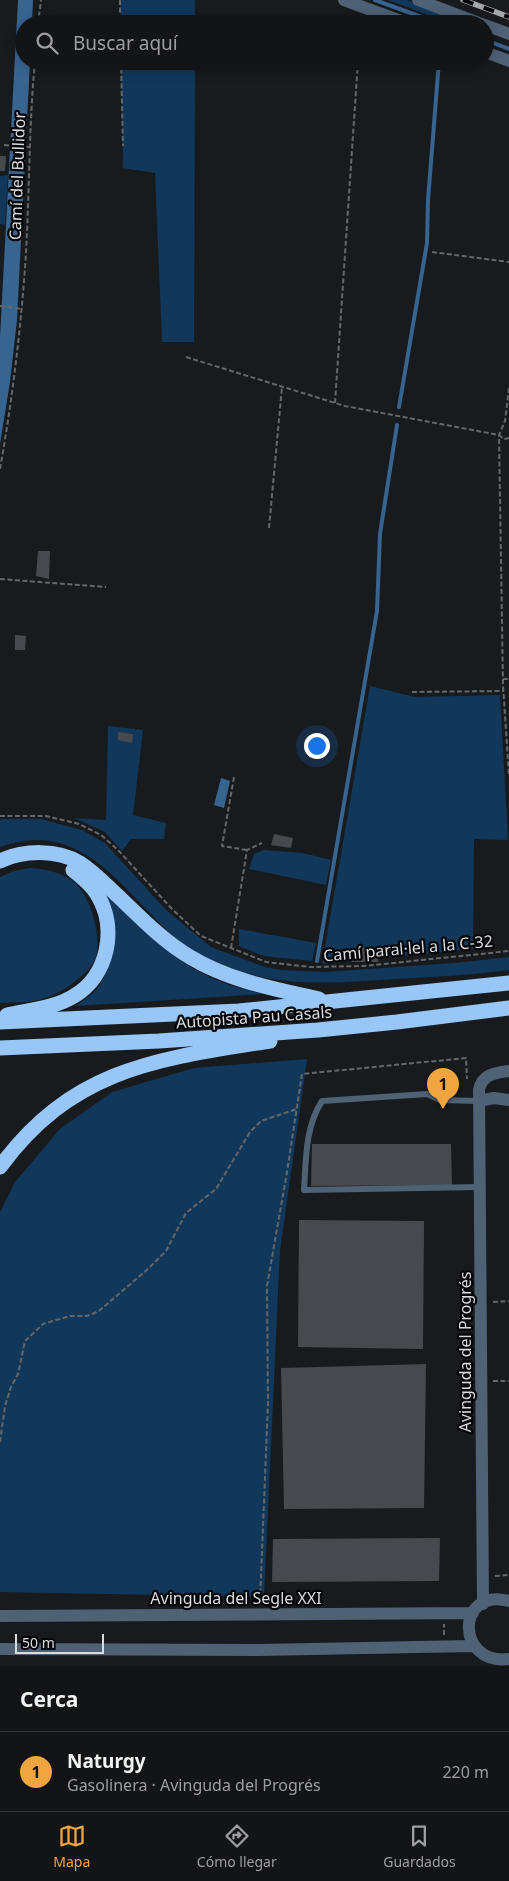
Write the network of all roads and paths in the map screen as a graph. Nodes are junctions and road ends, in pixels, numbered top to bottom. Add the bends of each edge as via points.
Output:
1 (41, 0) edge
2 (120, 0) edge
3 (344, 0) edge
4 (418, 0) edge
5 (39, 15) edge
6 (120, 15) edge
7 (385, 15) edge
8 (459, 15) edge
9 (494, 28) edge
10 (509, 34) edge
11 (494, 55) edge
12 (509, 61) edge
13 (34, 70) edge
14 (121, 70) edge
15 (357, 70) edge
16 (4, 145) dead end
17 (123, 146) dead end
18 (29, 147) junction
19 (432, 252) dead end
20 (509, 262) edge
21 (0, 306) edge
22 (20, 309) junction
23 (186, 357) dead end
24 (282, 387) junction
25 (509, 388) edge
26 (335, 403) junction
27 (499, 435) junction
28 (509, 438) edge
29 (0, 469) edge
30 (269, 528) dead end
31 (0, 579) edge
32 (106, 588) dead end
33 (503, 679) junction
34 (509, 679) edge
35 (504, 691) junction
36 (412, 692) dead end
37 (509, 776) edge
38 (234, 777) dead end
39 (0, 816) edge
40 (262, 843) dead end
41 (247, 850) junction
42 (35, 853) junction
43 (0, 861) edge
44 (231, 948) junction
45 (509, 951) edge
46 (509, 982) edge
47 (330, 1002) junction
48 (509, 1008) edge
49 (0, 1016) edge
50 (0, 1022) edge
51 (318, 1030) junction
52 (0, 1048) edge
53 (509, 1071) edge
54 (467, 1079) dead end
55 (480, 1100) junction
56 (509, 1100) edge
57 (297, 1109) junction
58 (0, 1167) edge
59 (480, 1186) junction
60 (509, 1301) edge
61 (481, 1302) junction
62 (481, 1382) junction
63 (509, 1382) edge
64 (0, 1442) edge
65 (260, 1601) dead end
66 (509, 1601) edge
67 (483, 1604) junction
68 (444, 1613) junction
69 (473, 1613) junction
70 (0, 1616) edge
71 (444, 1646) junction
72 (472, 1646) junction
73 (0, 1649) edge
74 (508, 1662) edge
75 (491, 1663) edge

1 - 5 path
2 - 6 path
3 - 7 street
4 - 8 street
9 - 10 street
11 - 12 street
13 - 18 path, Camí del Bullidor
14 - 17 path
15 - 26 path
16 - 18 path
18 - 22 path, Camí del Bullidor
19 - 20 path
21 - 22 path
22 - 29 path, Camí del Bullidor
23 - 24 path
24 - 26 path
24 - 30 path
25 - 27 path via 505,421
26 - 27 path
27 - 28 path
27 - 33 path
31 - 32 path
33 - 34 path
33 - 35 path
35 - 36 path
35 - 37 path
38 - 41 path via 222,846
39 - 44 path, Camí paral·lel a la C-32 via 46,816 78,824 102,835 201,936
40 - 41 path
41 - 44 path
42 - 43 highway
42 - 47 highway via 60,855 80,863 164,938 210,968 248,982
42 - 49 highway via 73,870 97,894 107,921 106,948 95,976 74,996
44 - 45 path, Camí paral·lel a la C-32 via 266,962 310,967 364,966
46 - 47 highway, Autopista Pau Casals
47 - 50 highway, Autopista Pau Casals via 239,1011
48 - 51 highway, Autopista Pau Casals
51 - 52 highway, Autopista Pau Casals via 159,1042
51 - 58 highway via 280,1040 162,1060 110,1077 53,1112 14,1148
53 - 55 street, Avinguda del Progrés via 483,1078
54 - 57 path via 466,1058 302,1074
55 - 56 street
55 - 59 street, Avinguda del Progrés
55 - 59 lane via 440,1100 427,1094 322,1101 308,1138 304,1190
57 - 64 path via 261,1121 250,1132 216,1189 186,1213 166,1251 99,1312 43,1324 25,1341 18,1374 5,1406
57 - 65 path via 267,1286 268,1403
59 - 61 street, Avinguda del Progrés
60 - 61 path
61 - 62 street, Avinguda del Progrés
62 - 63 path
62 - 67 street, Avinguda del Progrés
66 - 67 street via 495,1599
67 - 69 street
68 - 69 street, Avinguda del Segle XXI
68 - 70 street, Avinguda del Segle XXI
68 - 71 path
69 - 72 street via 468,1632
71 - 72 street
71 - 73 street via 258,1650
72 - 75 street
74 - 75 street

